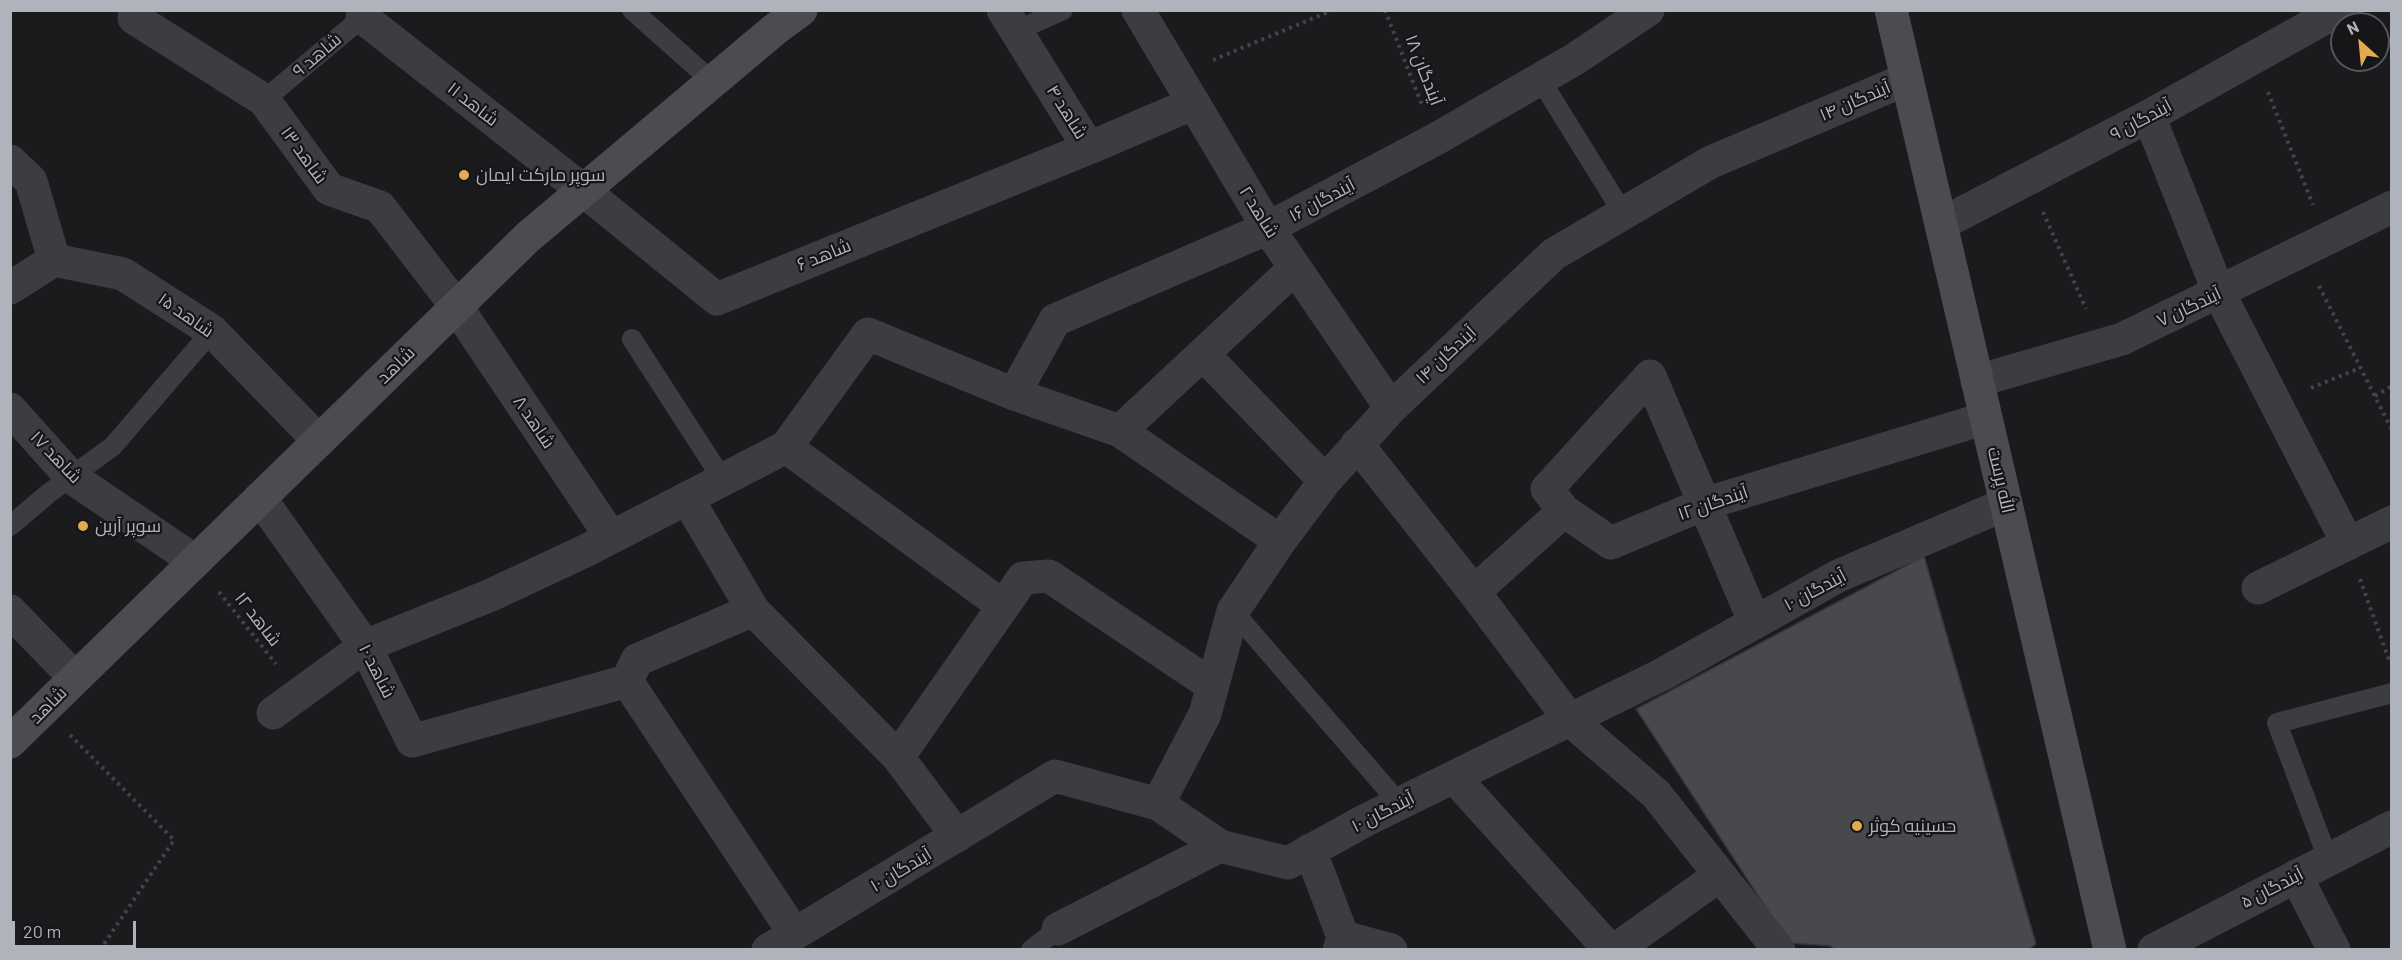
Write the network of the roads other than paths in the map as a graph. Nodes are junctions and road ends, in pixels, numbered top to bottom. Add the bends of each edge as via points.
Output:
1 (632, 10) edge
2 (801, 10) edge
3 (1063, 10) edge
4 (1138, 10) edge
5 (1648, 10) edge
6 (1891, 10) edge
7 (2339, 10) edge
8 (367, 14) edge
9 (134, 18) dead end
10 (1010, 21) edge
11 (1540, 79) junction
12 (1907, 79) junction
13 (713, 82) junction
14 (264, 100) junction
15 (1194, 104) junction
16 (2149, 116) junction
17 (1089, 148) junction
18 (10, 161) edge
19 (584, 190) junction
20 (2391, 207) edge
21 (1623, 213) junction
22 (1941, 224) junction
23 (1268, 228) junction
24 (54, 260) junction
25 (1295, 268) junction
26 (10, 288) edge
27 (2219, 293) junction
28 (456, 306) junction
29 (212, 331) junction
30 (632, 339) dead end
31 (1203, 354) junction
32 (1977, 381) junction
33 (1014, 394) junction
34 (1391, 408) junction
35 (10, 409) edge
36 (1986, 418) junction
37 (1120, 431) junction
38 (318, 440) junction
39 (1358, 444) junction
40 (786, 447) junction
41 (72, 477) junction
42 (723, 480) junction
43 (1324, 481) junction
44 (260, 498) junction
45 (687, 498) junction
46 (1704, 504) junction
47 (2006, 504) junction
48 (1564, 511) junction
49 (2391, 522) edge
50 (10, 526) edge
51 (611, 537) junction
52 (1280, 541) junction
53 (2348, 544) junction
54 (195, 561) junction
55 (2259, 588) dead end
56 (1474, 592) junction
57 (1003, 606) junction
58 (753, 610) junction
59 (1233, 611) junction
60 (10, 612) edge
61 (1755, 623) junction
62 (365, 646) junction
63 (75, 678) junction
64 (627, 681) junction
65 (1213, 686) junction
66 (2391, 693) edge
67 (286, 703) road end
68 (1570, 720) junction
69 (10, 742) edge
70 (898, 757) junction
71 (1454, 777) junction
72 (1399, 803) junction
73 (1158, 804) junction
74 (2391, 827) edge
75 (957, 836) junction
76 (1220, 846) junction
77 (1310, 850) junction
78 (2328, 860) junction
79 (1720, 875) junction
80 (2296, 876) junction
81 (1058, 928) joint
82 (781, 941) edge
83 (1341, 943) edge
84 (1031, 950) edge
85 (1391, 950) edge
86 (1612, 950) edge
87 (1779, 950) edge
88 (2110, 950) edge
89 (2154, 950) edge
90 (2334, 950) edge

1 - 13 lane
2 - 13 main road, شاهد
3 - 10 lane
4 - 15 street, شاهد ۲
5 - 11 street, آیندگان ۱۶
6 - 12 main road, الله پرست
7 - 16 street, آیندگان ۹
8 - 14 lane, شاهد ۹
8 - 19 street, شاهد ۱۱
9 - 14 street, شاهد ۱۳
10 - 17 street, شاهد ۴
11 - 21 lane
11 - 23 street, آیندگان ۱۶
12 - 21 street, آیندگان ۱۴ via 1711,162
12 - 22 main road, الله پرست
13 - 19 main road, شاهد
14 - 28 street, شاهد ۱۳ via 329,189 380,207
15 - 17 street, شاهد ۴
15 - 23 street, شاهد ۲
16 - 22 street, آیندگان ۹
16 - 27 street
17 - 19 street, شاهد ۶ via 717,298
18 - 24 street via 31,181
19 - 28 main road, شاهد
20 - 27 street, آیندگان ۷
21 - 34 street, آیندگان ۱۴ via 1554,254
22 - 32 main road, الله پرست
23 - 25 street, شاهد ۲
23 - 33 street, آیندگان ۱۶ via 1055,320
24 - 26 street
24 - 29 street, شاهد ۱۵ via 123,273
25 - 31 street
25 - 34 street, شاهد ۲
27 - 32 street, آیندگان ۷ via 2122,339
27 - 53 street
28 - 38 main road, شاهد
28 - 51 street, شاهد ۸
29 - 38 street, شاهد ۱۵
29 - 41 lane via 113,446
30 - 42 lane
31 - 37 street
31 - 43 street
32 - 36 main road, الله پرست
33 - 37 street
33 - 40 street via 868,334
34 - 39 street, آیندگان ۱۴
35 - 41 street, شاهد ۱۷
36 - 46 street, آیندگان ۱۲
36 - 47 main road, الله پرست
37 - 52 street
38 - 44 main road, شاهد
39 - 43 street, آیندگان ۱۴
39 - 56 street
40 - 42 street
40 - 57 street
41 - 50 lane
41 - 54 street, شاهد ۱۷
42 - 45 street
43 - 52 street, آیندگان ۱۴
44 - 54 main road, شاهد
44 - 62 street, شاهد ۱۰
45 - 51 street
45 - 58 street
46 - 48 street, آیندگان ۱۲ via 1611,543
46 - 48 street via 1650,376 1547,489
46 - 61 street
47 - 61 street, آیندگان ۱۰ via 1838,576
47 - 88 main road, الله پرست
48 - 56 street
49 - 53 street
51 - 62 street via 491,595
52 - 59 street, آیندگان ۱۴
53 - 55 street
54 - 63 main road, شاهد
56 - 68 street
57 - 65 street via 1023,578 1049,576
57 - 70 street
58 - 64 street via 637,660
58 - 70 street
59 - 65 street, آیندگان ۱۴
59 - 72 lane
60 - 63 street
61 - 68 street, آیندگان ۱۰
62 - 64 street, شاهد ۱۰ via 412,741
62 - 67 street
63 - 69 main road, شاهد
64 - 82 street
65 - 73 street, آیندگان ۱۴ via 1204,714
66 - 78 lane via 2277,723
68 - 71 street, آیندگان ۱۰
68 - 79 street via 1656,794
70 - 75 street
71 - 72 street, آیندگان ۱۰
71 - 86 street
72 - 77 street, آیندگان ۱۰
73 - 75 street, آیندگان ۱۰ via 1055,776
73 - 76 street, آیندگان ۱۰
74 - 78 street, آیندگان ۵
75 - 82 street, آیندگان ۱۰
76 - 77 street, آیندگان ۱۰ via 1288,863
76 - 81 street
77 - 83 street
78 - 80 street, آیندگان ۵
79 - 86 street
79 - 87 street
80 - 89 street, آیندگان ۵
80 - 90 street
81 - 84 lane
83 - 85 street

